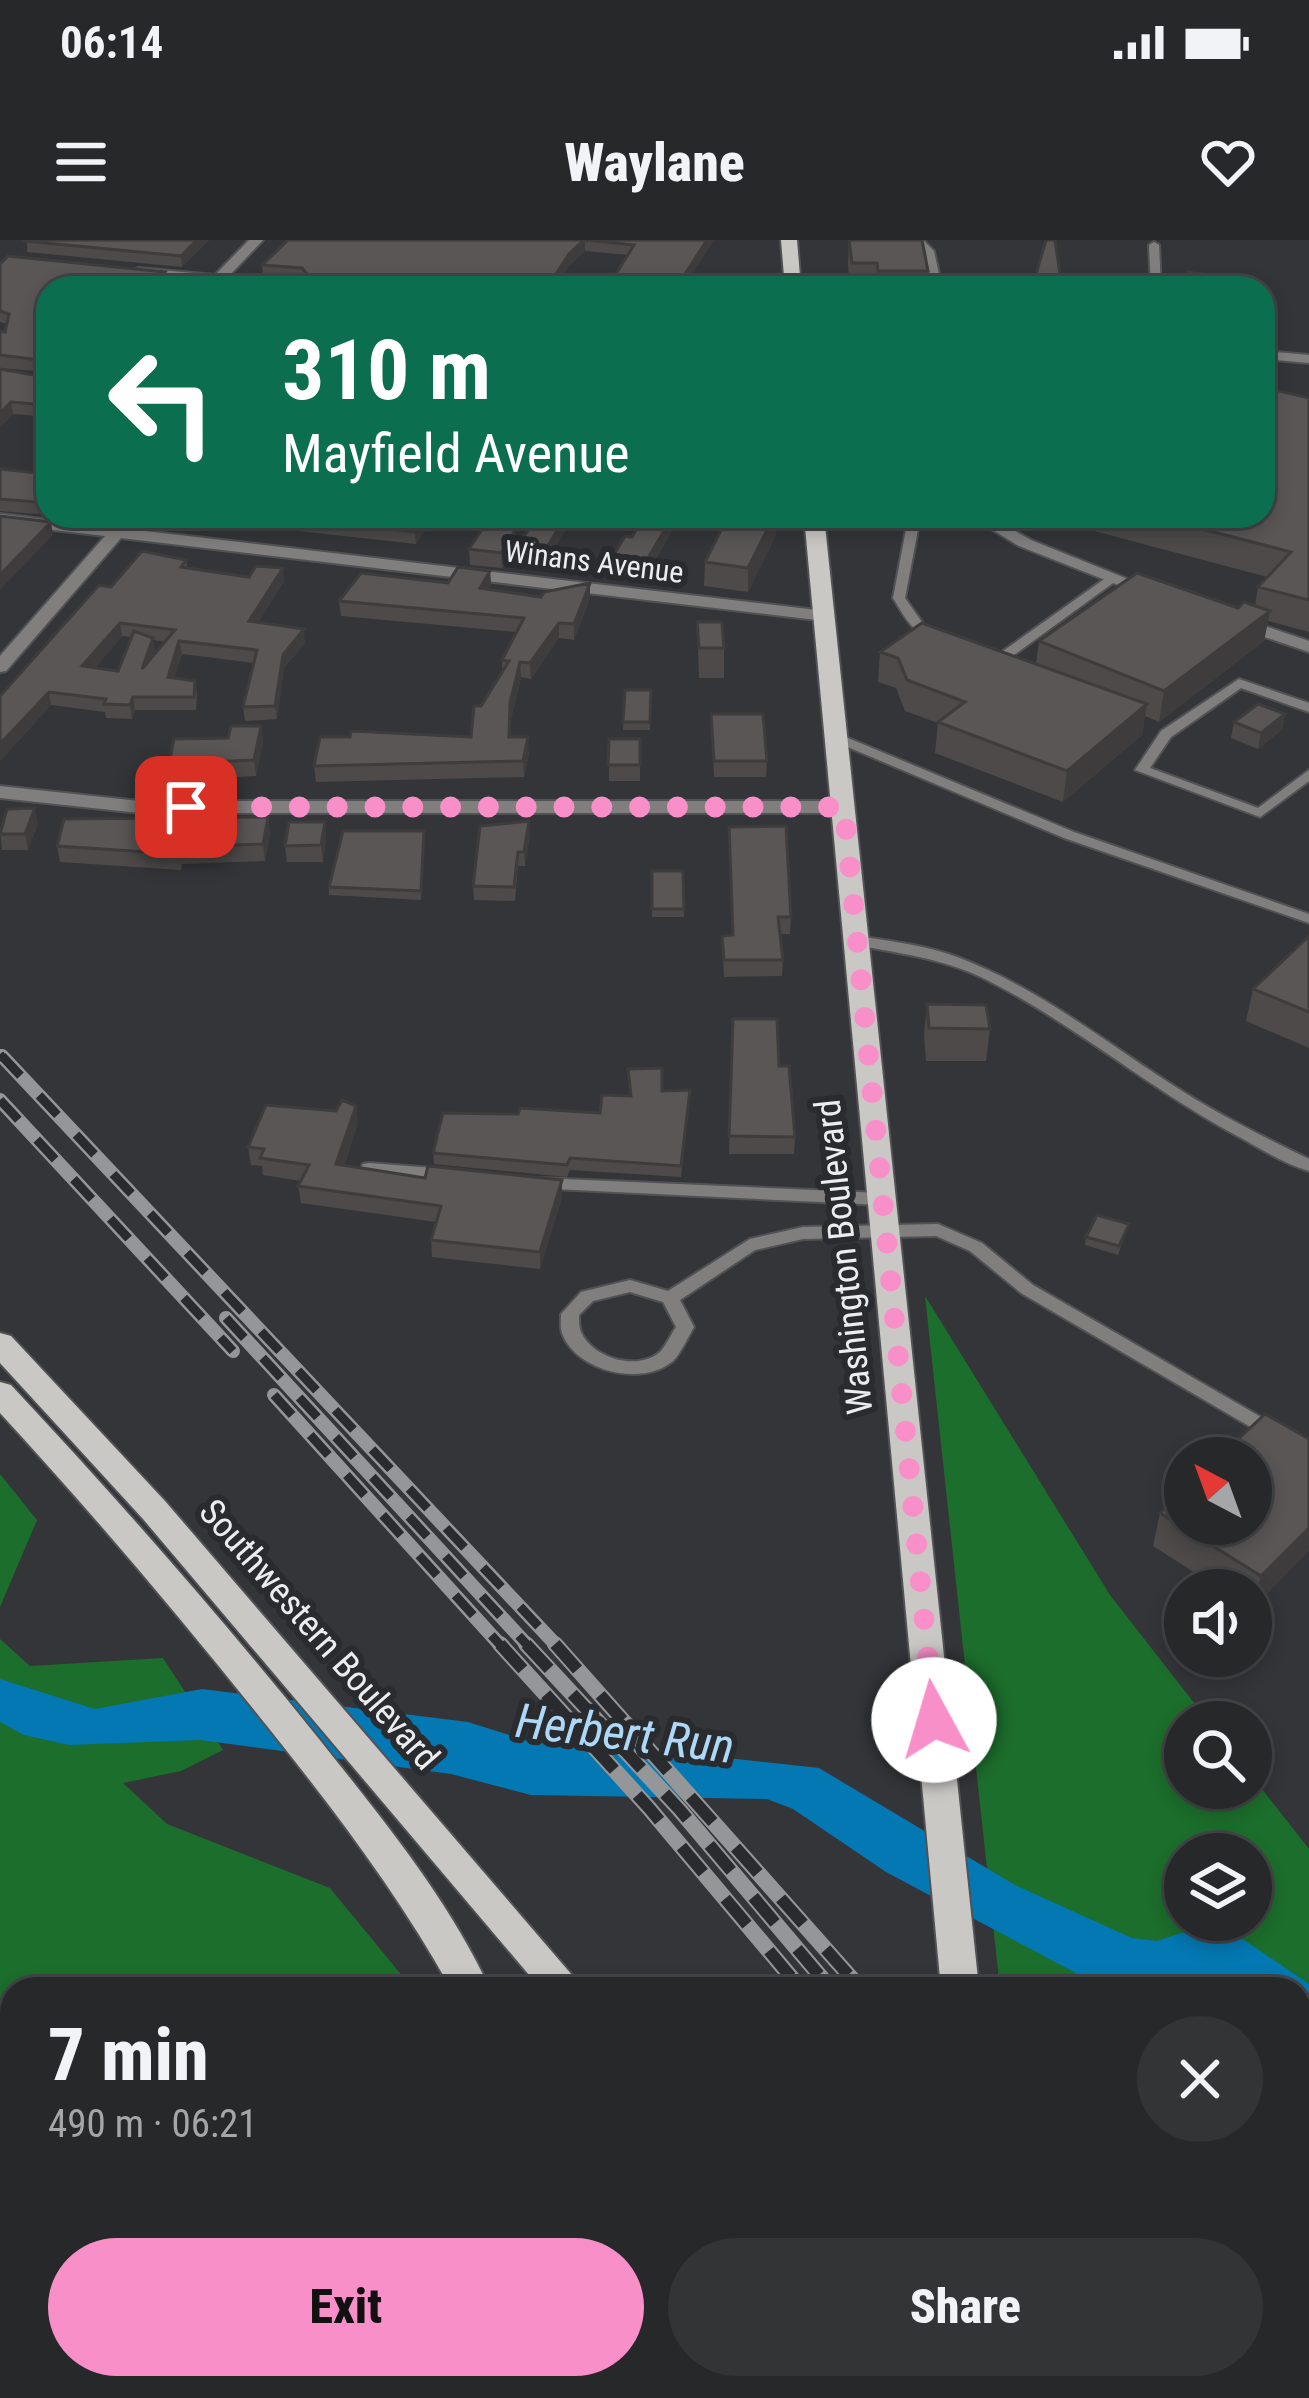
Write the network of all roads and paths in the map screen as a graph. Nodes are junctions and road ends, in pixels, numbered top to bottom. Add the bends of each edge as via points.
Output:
1 (256, 240) edge
2 (786, 240) edge
3 (916, 240) edge
4 (1154, 245) dead end
5 (131, 271) edge
6 (163, 276) edge
7 (222, 276) edge
8 (791, 276) edge
9 (934, 276) edge
10 (1155, 276) edge
11 (1275, 356) edge
12 (1309, 359) edge
13 (0, 519) edge
14 (36, 523) edge
15 (75, 528) edge
16 (120, 528) edge
17 (815, 528) edge
18 (912, 528) edge
19 (999, 528) edge
20 (116, 533) junction
21 (1114, 578) junction
22 (1179, 601) edge
23 (825, 616) junction
24 (1222, 616) edge
25 (956, 646) edge
26 (1309, 647) edge
27 (975, 655) edge
28 (994, 664) junction
29 (0, 667) edge
30 (1016, 672) edge
31 (1309, 708) edge
32 (1144, 725) edge
33 (1166, 734) junction
34 (836, 737) junction
35 (1309, 773) edge
36 (0, 792) edge
37 (844, 807) junction
38 (1309, 919) edge
39 (857, 941) junction
40 (1309, 1166) edge
41 (369, 1168) edge
42 (457, 1176) edge
43 (523, 1183) edge
44 (884, 1214) junction
45 (670, 1298) junction
46 (0, 1344) edge
47 (0, 1393) edge
48 (1309, 1454) edge
49 (464, 1977) edge
50 (555, 1977) edge
51 (959, 1977) edge

1 - 7 street
2 - 8 main road
3 - 9 lane
4 - 10 lane
5 - 6 street
11 - 12 street
13 - 14 street, Winans Avenue
15 - 20 street, Winans Avenue
16 - 20 street
17 - 23 main road, Washington Boulevard
18 - 25 lane via 899,598 919,628
19 - 21 street
20 - 23 street, Winans Avenue
20 - 29 street
21 - 22 street
21 - 28 lane
23 - 34 main road, Washington Boulevard
24 - 26 street
27 - 28 lane
28 - 30 lane
31 - 33 lane via 1239,682
32 - 33 lane
33 - 35 lane via 1142,770 1260,813
34 - 37 main road, Washington Boulevard
34 - 38 lane via 1069,835
36 - 37 street via 139,807
37 - 39 main road, Washington Boulevard
39 - 40 lane via 923,948 1007,982 1169,1091
39 - 44 main road, Washington Boulevard
41 - 42 lane
43 - 44 lane
44 - 45 lane via 750,1245
44 - 48 lane via 954,1235 1027,1289
44 - 51 main road, Washington Boulevard
45 - 45 lane via 630,1286 588,1296 568,1324 571,1340 601,1363 646,1364 680,1343 685,1327
46 - 50 main road, Southwestern Boulevard via 118,1469
47 - 49 main road via 88,1486 324,1772 400,1872

